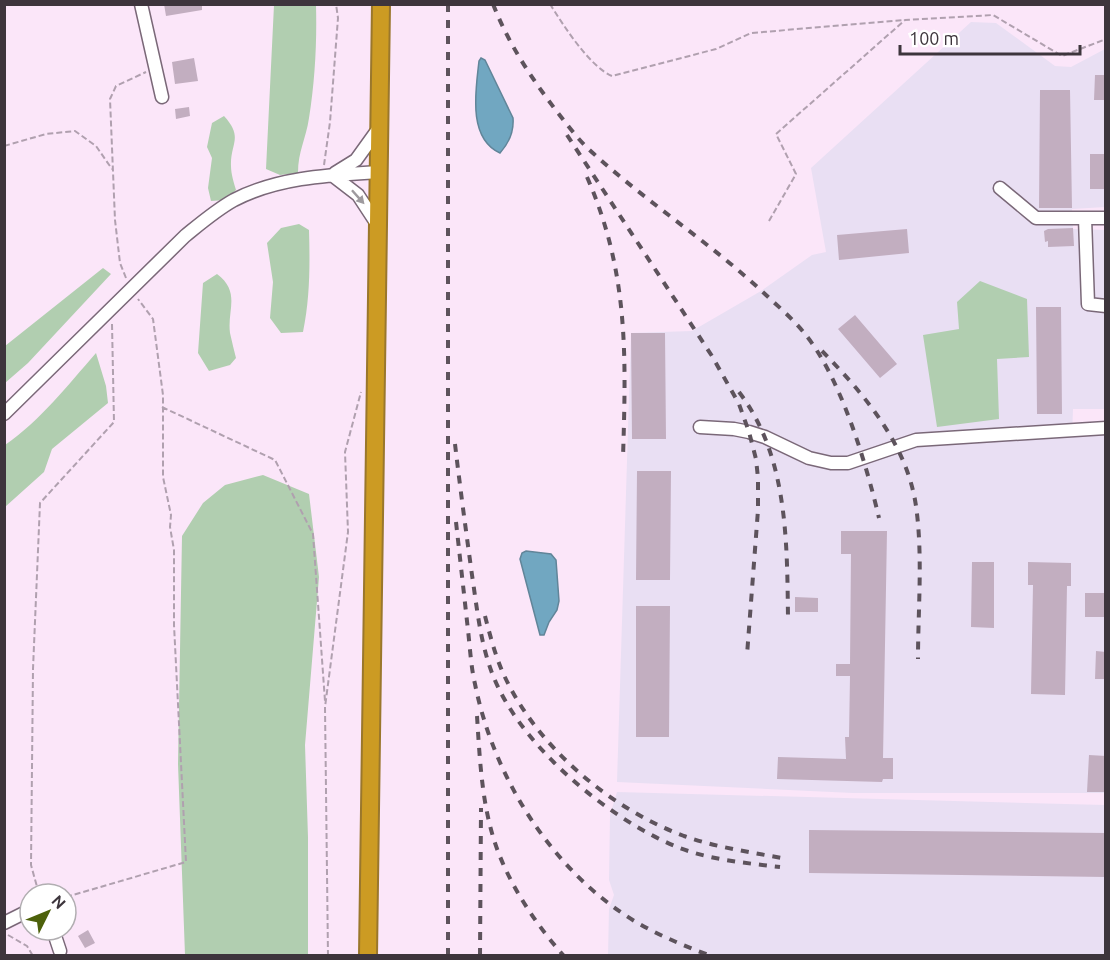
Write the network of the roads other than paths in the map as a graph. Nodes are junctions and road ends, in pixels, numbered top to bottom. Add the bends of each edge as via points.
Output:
1 (141, 4) edge
2 (381, 4) edge
3 (162, 97) dead end
4 (379, 128) junction
5 (379, 172) junction
6 (327, 176) junction
7 (1000, 188) dead end
8 (1085, 218) junction
9 (1106, 218) edge
10 (378, 226) junction
11 (1106, 306) edge
12 (4, 414) edge
13 (700, 427) dead end
14 (1106, 428) edge
15 (18, 916) edge
16 (4, 923) edge
17 (57, 942) edge
18 (60, 951) dead end
19 (368, 956) edge

1 - 3 street
2 - 4 highway
4 - 5 highway
4 - 6 street via 356,160
5 - 6 street
5 - 10 highway
6 -> 10 street via 358,195
6 - 12 street via 289,180 256,190 209,216
7 - 8 street via 1036,218
8 - 9 street
8 - 11 street via 1088,304
10 - 19 highway
13 - 14 street via 749,432 809,458 848,464 916,440
15 - 16 street
17 - 18 street

